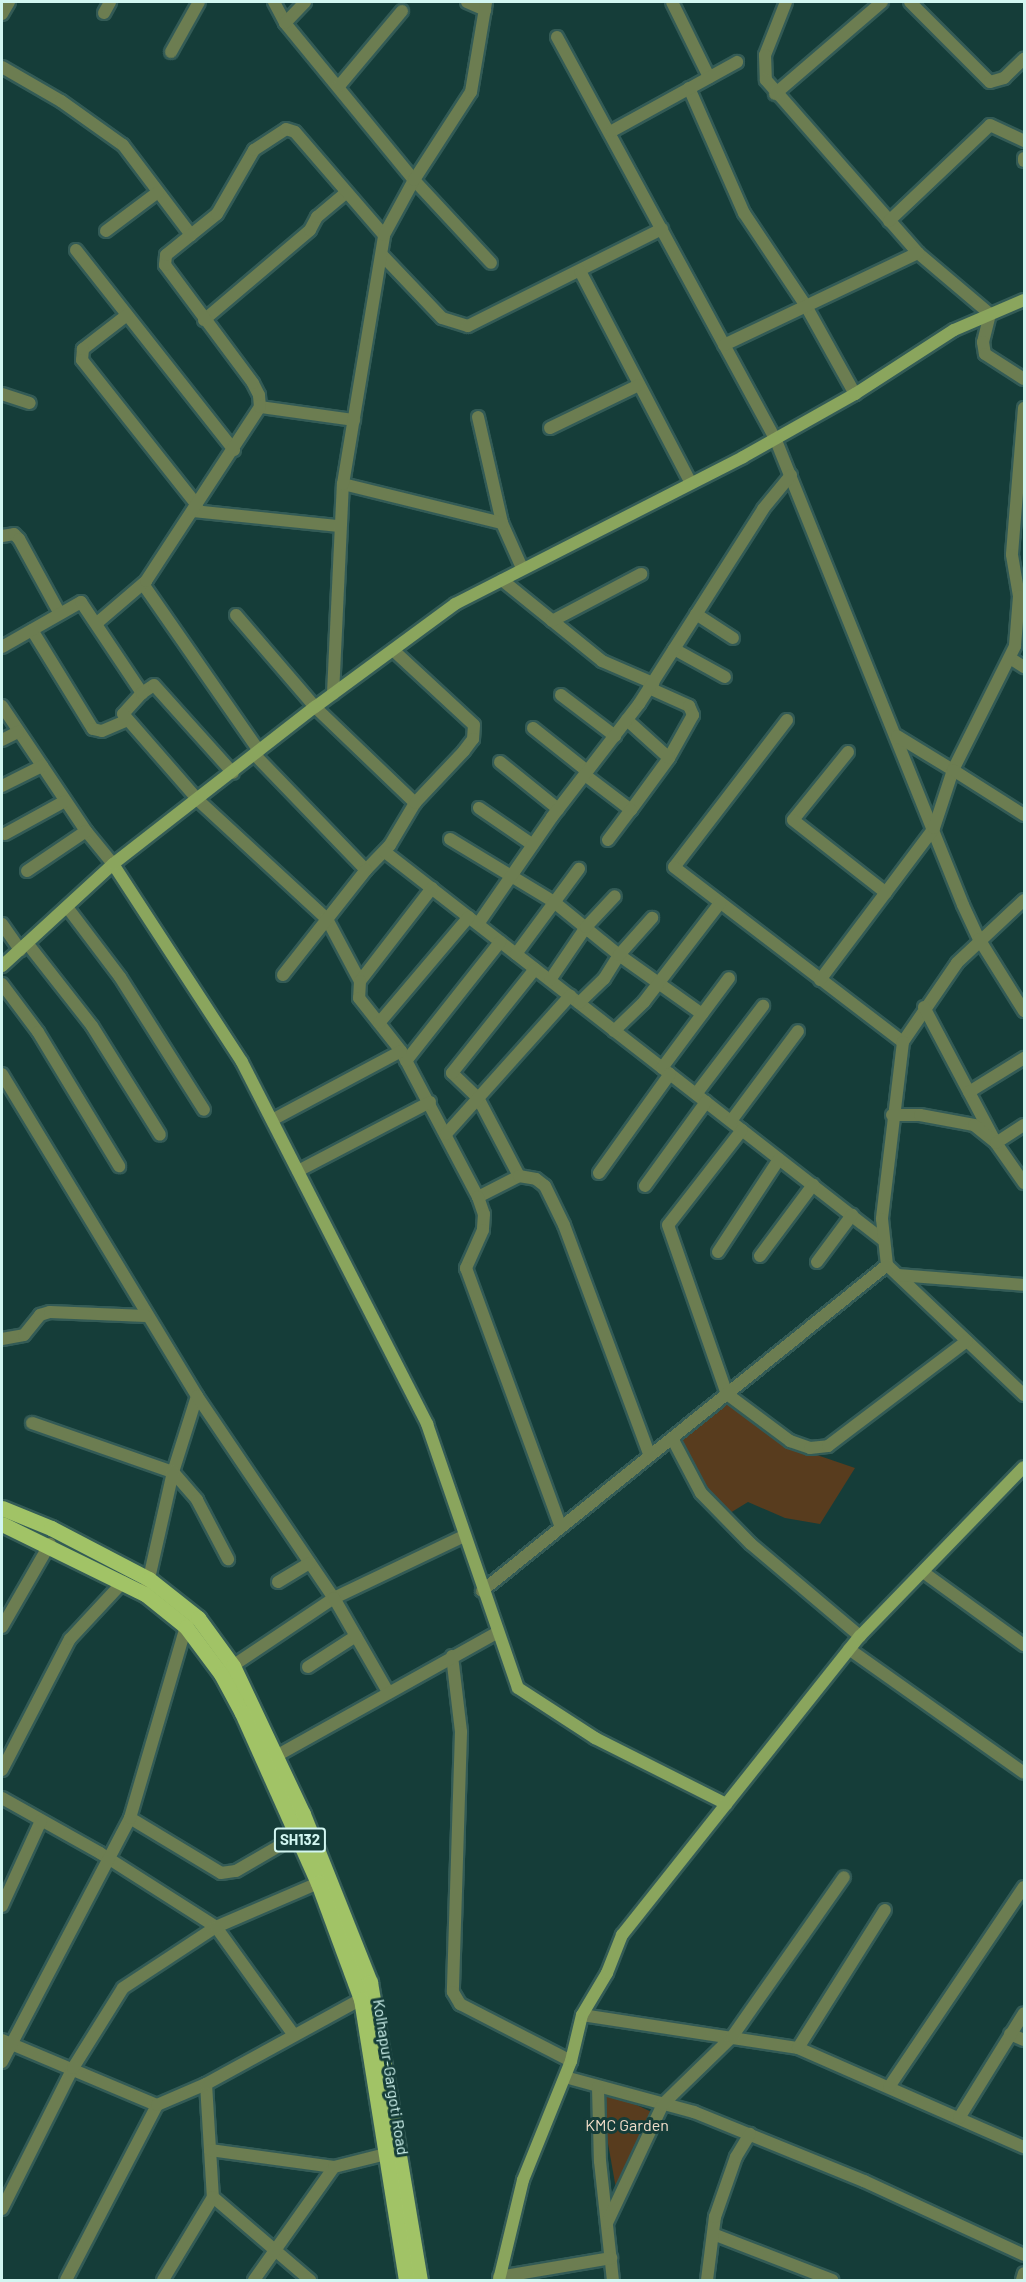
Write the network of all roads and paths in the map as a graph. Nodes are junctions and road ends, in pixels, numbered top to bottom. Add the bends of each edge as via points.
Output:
1 (9, 2) edge
2 (199, 2) edge
3 (274, 2) edge
4 (305, 2) edge
5 (467, 2) edge
6 (672, 2) edge
7 (786, 2) edge
8 (882, 2) edge
9 (910, 2) edge
10 (485, 6) edge
11 (402, 11) dead end
12 (2, 14) edge
13 (285, 23) junction
14 (557, 37) dead end
15 (171, 52) dead end
16 (1024, 59) edge
17 (737, 62) dead end
18 (2, 67) edge
19 (709, 77) junction
20 (339, 86) junction
21 (689, 88) junction
22 (775, 94) junction
23 (612, 131) junction
24 (1024, 141) edge
25 (414, 180) junction
26 (158, 192) junction
27 (346, 193) junction
28 (890, 221) junction
29 (662, 229) junction
30 (106, 231) dead end
31 (191, 235) junction
32 (384, 235) junction
33 (76, 250) dead end
34 (918, 253) junction
35 (382, 255) junction
36 (491, 263) dead end
37 (580, 271) junction
38 (1024, 300) edge
39 (806, 306) junction
40 (990, 314) junction
41 (127, 315) junction
42 (204, 320) junction
43 (724, 345) junction
44 (1024, 379) edge
45 (639, 384) junction
46 (2, 394) edge
47 (855, 394) junction
48 (30, 403) dead end
49 (260, 407) junction
50 (1024, 408) edge
51 (478, 417) dead end
52 (354, 420) junction
53 (550, 428) dead end
54 (776, 438) junction
55 (234, 450) junction
56 (791, 475) junction
57 (691, 483) junction
58 (343, 484) junction
59 (195, 508) junction
60 (502, 523) junction
61 (339, 526) junction
62 (2, 536) edge
63 (1019, 545) edge
64 (522, 568) junction
65 (641, 573) dead end
66 (502, 580) junction
67 (143, 584) junction
68 (1022, 598) edge
69 (60, 614) junction
70 (696, 614) junction
71 (236, 615) dead end
72 (552, 621) junction
73 (97, 623) junction
74 (32, 630) junction
75 (733, 638) dead end
76 (2, 647) edge
77 (674, 649) junction
78 (393, 650) junction
79 (1010, 658) junction
80 (1024, 667) edge
81 (725, 677) dead end
82 (651, 686) junction
83 (142, 693) junction
84 (333, 693) junction
85 (561, 695) dead end
86 (2, 706) edge
87 (315, 707) junction
88 (128, 720) junction
89 (627, 720) junction
90 (787, 720) dead end
91 (533, 728) dead end
92 (18, 732) junction
93 (615, 736) junction
94 (897, 736) junction
95 (2, 740) edge
96 (848, 752) dead end
97 (257, 753) junction
98 (669, 758) junction
99 (500, 762) dead end
100 (42, 766) junction
101 (953, 770) junction
102 (233, 773) junction
103 (586, 773) junction
104 (2, 786) edge
105 (65, 801) junction
106 (199, 801) junction
107 (415, 803) junction
108 (479, 808) dead end
109 (558, 809) junction
110 (631, 810) junction
111 (1024, 815) edge
112 (934, 828) junction
113 (86, 831) junction
114 (5, 834) dead end
115 (450, 839) dead end
116 (608, 840) dead end
117 (532, 845) junction
118 (385, 852) junction
119 (113, 864) junction
120 (579, 869) dead end
121 (366, 870) junction
122 (27, 871) dead end
123 (510, 878) junction
124 (432, 888) junction
125 (886, 892) junction
126 (615, 896) dead end
127 (1024, 900) edge
128 (554, 902) junction
129 (720, 903) junction
130 (67, 907) junction
131 (652, 918) dead end
132 (327, 919) junction
133 (473, 921) junction
134 (2, 924) edge
135 (586, 927) junction
136 (979, 939) junction
137 (500, 942) junction
138 (23, 946) junction
139 (516, 954) junction
140 (619, 955) junction
141 (2, 966) edge
142 (535, 969) junction
143 (283, 975) dead end
144 (729, 978) dead end
145 (550, 980) junction
146 (660, 980) junction
147 (820, 980) junction
148 (360, 981) junction
149 (2, 984) edge
150 (575, 1000) junction
151 (763, 1006) dead end
152 (924, 1007) junction
153 (1024, 1011) edge
154 (702, 1014) junction
155 (379, 1023) junction
156 (614, 1030) junction
157 (798, 1031) dead end
158 (903, 1042) junction
159 (403, 1056) junction
160 (1024, 1058) edge
161 (666, 1071) junction
162 (2, 1074) edge
163 (969, 1092) junction
164 (478, 1098) junction
165 (701, 1098) junction
166 (430, 1102) junction
167 (204, 1110) dead end
168 (892, 1115) junction
169 (272, 1120) junction
170 (731, 1121) junction
171 (1024, 1125) edge
172 (742, 1130) junction
173 (446, 1134) junction
174 (160, 1135) dead end
175 (996, 1143) junction
176 (779, 1158) junction
177 (119, 1166) dead end
178 (298, 1171) junction
179 (599, 1173) dead end
180 (519, 1176) junction
181 (1024, 1183) edge
182 (813, 1185) junction
183 (645, 1186) dead end
184 (478, 1197) junction
185 (852, 1215) junction
186 (883, 1240) junction
187 (718, 1252) dead end
188 (760, 1256) dead end
189 (817, 1262) dead end
190 (887, 1265) junction
191 (898, 1275) junction
192 (1024, 1285) edge
193 (146, 1316) junction
194 (2, 1339) edge
195 (967, 1341) junction
196 (727, 1394) junction
197 (1024, 1395) edge
198 (197, 1396) junction
199 (33, 1423) dead end
200 (672, 1438) junction
201 (650, 1456) junction
202 (1024, 1467) edge
203 (173, 1472) junction
204 (2, 1508) edge
205 (2, 1524) edge
206 (561, 1527) junction
207 (464, 1536) junction
208 (50, 1544) junction
209 (228, 1559) dead end
210 (310, 1563) junction
211 (923, 1572) junction
212 (123, 1582) junction
213 (278, 1582) dead end
214 (147, 1586) junction
215 (482, 1591) junction
216 (334, 1599) junction
217 (2, 1627) edge
218 (186, 1627) junction
219 (496, 1633) junction
220 (356, 1636) junction
221 (860, 1636) junction
222 (1024, 1645) edge
223 (849, 1649) junction
224 (452, 1656) junction
225 (308, 1666) dead end
226 (227, 1670) junction
227 (388, 1692) junction
228 (272, 1759) junction
229 (2, 1770) edge
230 (1024, 1773) edge
231 (2, 1798) edge
232 (726, 1804) junction
233 (130, 1818) junction
234 (41, 1821) junction
235 (298, 1835) junction
236 (109, 1859) junction
237 (844, 1877) dead end
238 (318, 1883) junction
239 (1024, 1887) edge
240 (2, 1906) edge
241 (885, 1910) dead end
242 (216, 1926) junction
243 (361, 1999) junction
244 (1024, 2013) edge
245 (582, 2015) junction
246 (1010, 2034) junction
247 (294, 2036) junction
248 (732, 2037) junction
249 (1024, 2040) edge
250 (7, 2041) edge
251 (798, 2048) junction
252 (572, 2061) junction
253 (2, 2062) edge
254 (73, 2068) junction
255 (565, 2077) junction
256 (206, 2084) junction
257 (598, 2087) junction
258 (889, 2087) junction
259 (663, 2104) junction
260 (157, 2105) junction
261 (959, 2118) junction
262 (750, 2134) junction
263 (1024, 2147) edge
264 (210, 2150) junction
265 (386, 2154) junction
266 (334, 2167) junction
267 (213, 2197) junction
268 (2, 2209) edge
269 (607, 2223) junction
270 (713, 2234) junction
271 (277, 2251) junction
272 (1024, 2255) edge
273 (611, 2258) junction
274 (1024, 2272) edge
275 (811, 2276) edge
276 (499, 2279) edge
277 (66, 2280) edge
278 (163, 2280) edge
279 (254, 2280) edge
280 (310, 2280) edge
281 (406, 2280) edge
282 (420, 2280) edge
283 (614, 2280) edge
284 (707, 2280) edge
285 (832, 2280) edge
286 (1022, 2280) edge

1 - 12 street
2 - 15 street
3 - 13 street
4 - 13 street
5 - 10 street
6 - 19 street
7 - 22 street via 765,55 766,80
8 - 22 street
9 - 16 street via 990,82 999,81
10 - 25 street via 471,92
11 - 20 street
13 - 20 street
14 - 23 street
17 - 19 street
18 - 26 street via 113,136 136,159
19 - 21 street
20 - 25 street
21 - 23 street
21 - 39 street via 744,213
22 - 28 street
23 - 29 street
24 - 28 street via 990,125
25 - 32 street
25 - 36 street
26 - 30 street
26 - 31 street
27 - 31 street via 295,132 286,129 254,150 217,214
27 - 32 street
27 - 42 street via 317,218 310,230
28 - 34 street
29 - 37 street
29 - 43 street
31 - 42 street via 166,255 165,265
32 - 35 street
33 - 41 street
34 - 39 street
34 - 40 street
35 - 37 street via 442,318 461,326
35 - 52 street
37 - 45 street
38 - 40 street
39 - 43 street
39 - 47 street
40 - 44 street via 983,342 985,354
40 - 47 street via 954,330
41 - 55 street
41 - 59 street via 83,349 82,360
42 - 49 street via 253,383
43 - 54 street
45 - 53 street
45 - 57 street
46 - 48 street
47 - 54 street
49 - 52 street
49 - 55 street
50 - 63 street
51 - 60 street
52 - 58 street
54 - 56 street
54 - 57 street
55 - 59 street
56 - 70 street via 763,509
56 - 94 street
57 - 64 street
58 - 60 street
58 - 61 street
59 - 61 street
59 - 67 street
60 - 64 street
61 - 84 street
62 - 69 street via 14,534 19,539
63 - 68 street
64 - 66 street
65 - 72 street
66 - 72 street
66 - 78 street via 455,604
67 - 73 street
67 - 97 street
68 - 79 street
69 - 73 street via 81,602
69 - 74 street
70 - 75 street
70 - 77 street
71 - 87 street
72 - 82 street via 602,661
73 - 83 street
74 - 76 street
74 - 88 street via 93,729 102,732
77 - 81 street
77 - 82 street
78 - 84 street
78 - 107 street via 474,725 472,739 464,751
79 - 80 street
79 - 101 street
82 - 89 street
82 - 98 street via 689,706 693,715
83 - 88 street via 123,714
83 - 102 street via 154,685
84 - 87 street
85 - 93 street
86 - 92 street
87 - 97 street
87 - 107 street
88 - 106 street
89 - 93 street
89 - 98 street
90 - 129 street via 674,867
91 - 103 street
92 - 95 street
92 - 100 street
93 - 103 street
94 - 101 street
94 - 112 street
96 - 125 street via 793,820
97 - 102 street
97 - 121 street
98 - 110 street
99 - 109 street
100 - 104 street
100 - 105 street
101 - 111 street
101 - 112 street
102 - 106 street
103 - 109 street
103 - 110 street
105 - 113 street
105 - 114 street
106 - 119 street
106 - 132 street
107 - 118 street
108 - 117 street
109 - 117 street
110 - 116 street
112 - 125 street
112 - 136 street
113 - 119 street
113 - 122 street
115 - 123 street
117 - 123 street
118 - 121 street
118 - 124 street
119 - 130 street
119 - 169 street via 242,1062
120 - 128 street
121 - 132 street
123 - 128 street
123 - 133 street
124 - 133 street
124 - 148 street
125 - 147 street
126 - 135 street
127 - 136 street
128 - 135 street
128 - 139 street
129 - 146 street
129 - 147 street
130 - 138 street
130 - 167 street via 120,977
131 - 140 street
132 - 143 street
132 - 148 street
133 - 137 street
133 - 155 street
134 - 138 street
135 - 140 street
135 - 145 street
136 - 152 street
136 - 153 street
137 - 139 street
137 - 159 street
138 - 141 street
138 - 174 street via 92,1026
139 - 142 street
140 - 146 street
140 - 150 street via 604,979
142 - 145 street
142 - 164 street via 452,1073
144 - 154 street
145 - 150 street
146 - 154 street
146 - 156 street
147 - 158 street
148 - 155 street via 359,998
149 - 177 street via 38,1032
150 - 156 street
150 - 164 street
151 - 165 street
152 - 158 street
152 - 163 street
154 - 161 street
155 - 159 street
156 - 161 street
157 - 170 street
158 - 168 street
159 - 166 street
159 - 169 street
160 - 163 street
161 - 165 street
161 - 179 street
162 - 193 street
163 - 175 street
164 - 173 street
164 - 180 street
165 - 170 street
165 - 183 street
166 - 173 street
166 - 178 street
168 - 175 street via 920,1114 974,1125
168 - 186 street
169 - 178 street
170 - 172 street
171 - 175 street
172 - 176 street
172 - 196 street via 668,1225
173 - 184 street
175 - 181 street
176 - 182 street
176 - 187 street
178 - 207 street via 427,1424
180 - 184 street
180 - 201 street via 536,1179 544,1186 564,1225
182 - 185 street
182 - 188 street
184 - 206 street via 484,1214 483,1230 466,1268
185 - 186 street
185 - 189 street
186 - 190 street
190 - 191 street
190 - 196 street
191 - 192 street
191 - 195 street
193 - 194 street via 50,1312 40,1315 24,1335
193 - 198 street
195 - 196 street via 828,1446 810,1448 790,1441
195 - 197 street
196 - 200 street
198 - 203 street
198 - 210 street
199 - 203 street
200 - 201 street
200 - 221 street via 701,1493 751,1544
201 - 206 street
202 - 211 street
203 - 209 street via 197,1500
203 - 214 street
204 - 214 main road via 51,1528
205 - 208 main road
206 - 215 street
207 - 215 street
207 - 216 street
208 - 212 main road
208 - 217 street
210 - 213 street
210 - 216 street
211 - 221 street
211 - 222 street
212 - 214 main road
212 - 229 street via 70,1639
214 - 218 main road
214 - 226 main road via 198,1618
215 - 219 street
216 - 220 street
216 - 226 street
218 - 226 main road
218 - 233 street
219 - 224 street
219 - 232 street via 518,1688 538,1704 615,1749
220 - 225 street
220 - 227 street
221 - 223 street
223 - 230 street
223 - 232 street
224 - 227 street
224 - 252 street via 461,1732 453,1992 460,2004
226 - 228 main road
227 - 228 street
228 - 235 main road, Kolhapur-Gargoti Road / SH132
228 - 282 main road via 343,1907 370,1982
231 - 234 street
232 - 245 street via 622,1935 607,1973
233 - 235 street via 221,1874 236,1871
233 - 236 street
234 - 236 street
234 - 240 street
235 - 238 main road, Kolhapur-Gargoti Road / SH132
236 - 242 street
236 - 250 street
237 - 248 street
238 - 242 street
238 - 243 main road, Kolhapur-Gargoti Road / SH132
239 - 258 street
241 - 251 street
242 - 247 street
242 - 254 street via 123,1988
243 - 247 street
243 - 265 main road, Kolhapur-Gargoti Road / SH132
244 - 246 street
245 - 248 street
245 - 252 street
246 - 249 street
246 - 261 street
247 - 256 street
248 - 251 street
248 - 259 street
250 - 253 street
250 - 254 street
251 - 258 street
252 - 255 street
254 - 260 street
254 - 268 street
255 - 257 street
255 - 276 street via 523,2180
256 - 260 street
256 - 264 street
257 - 259 street
257 - 269 street
258 - 261 street
259 - 262 street
259 - 269 street
260 - 277 street
261 - 263 street
262 - 270 street via 736,2157
262 - 272 street via 864,2181
264 - 266 street
264 - 267 street
265 - 266 street
265 - 281 main road, Kolhapur-Gargoti Road / SH132
266 - 271 street
267 - 271 street
267 - 278 street
269 - 273 street
270 - 275 street
270 - 284 street
271 - 279 street
271 - 280 street
273 - 276 street
273 - 283 street
274 - 286 street
275 - 285 street

